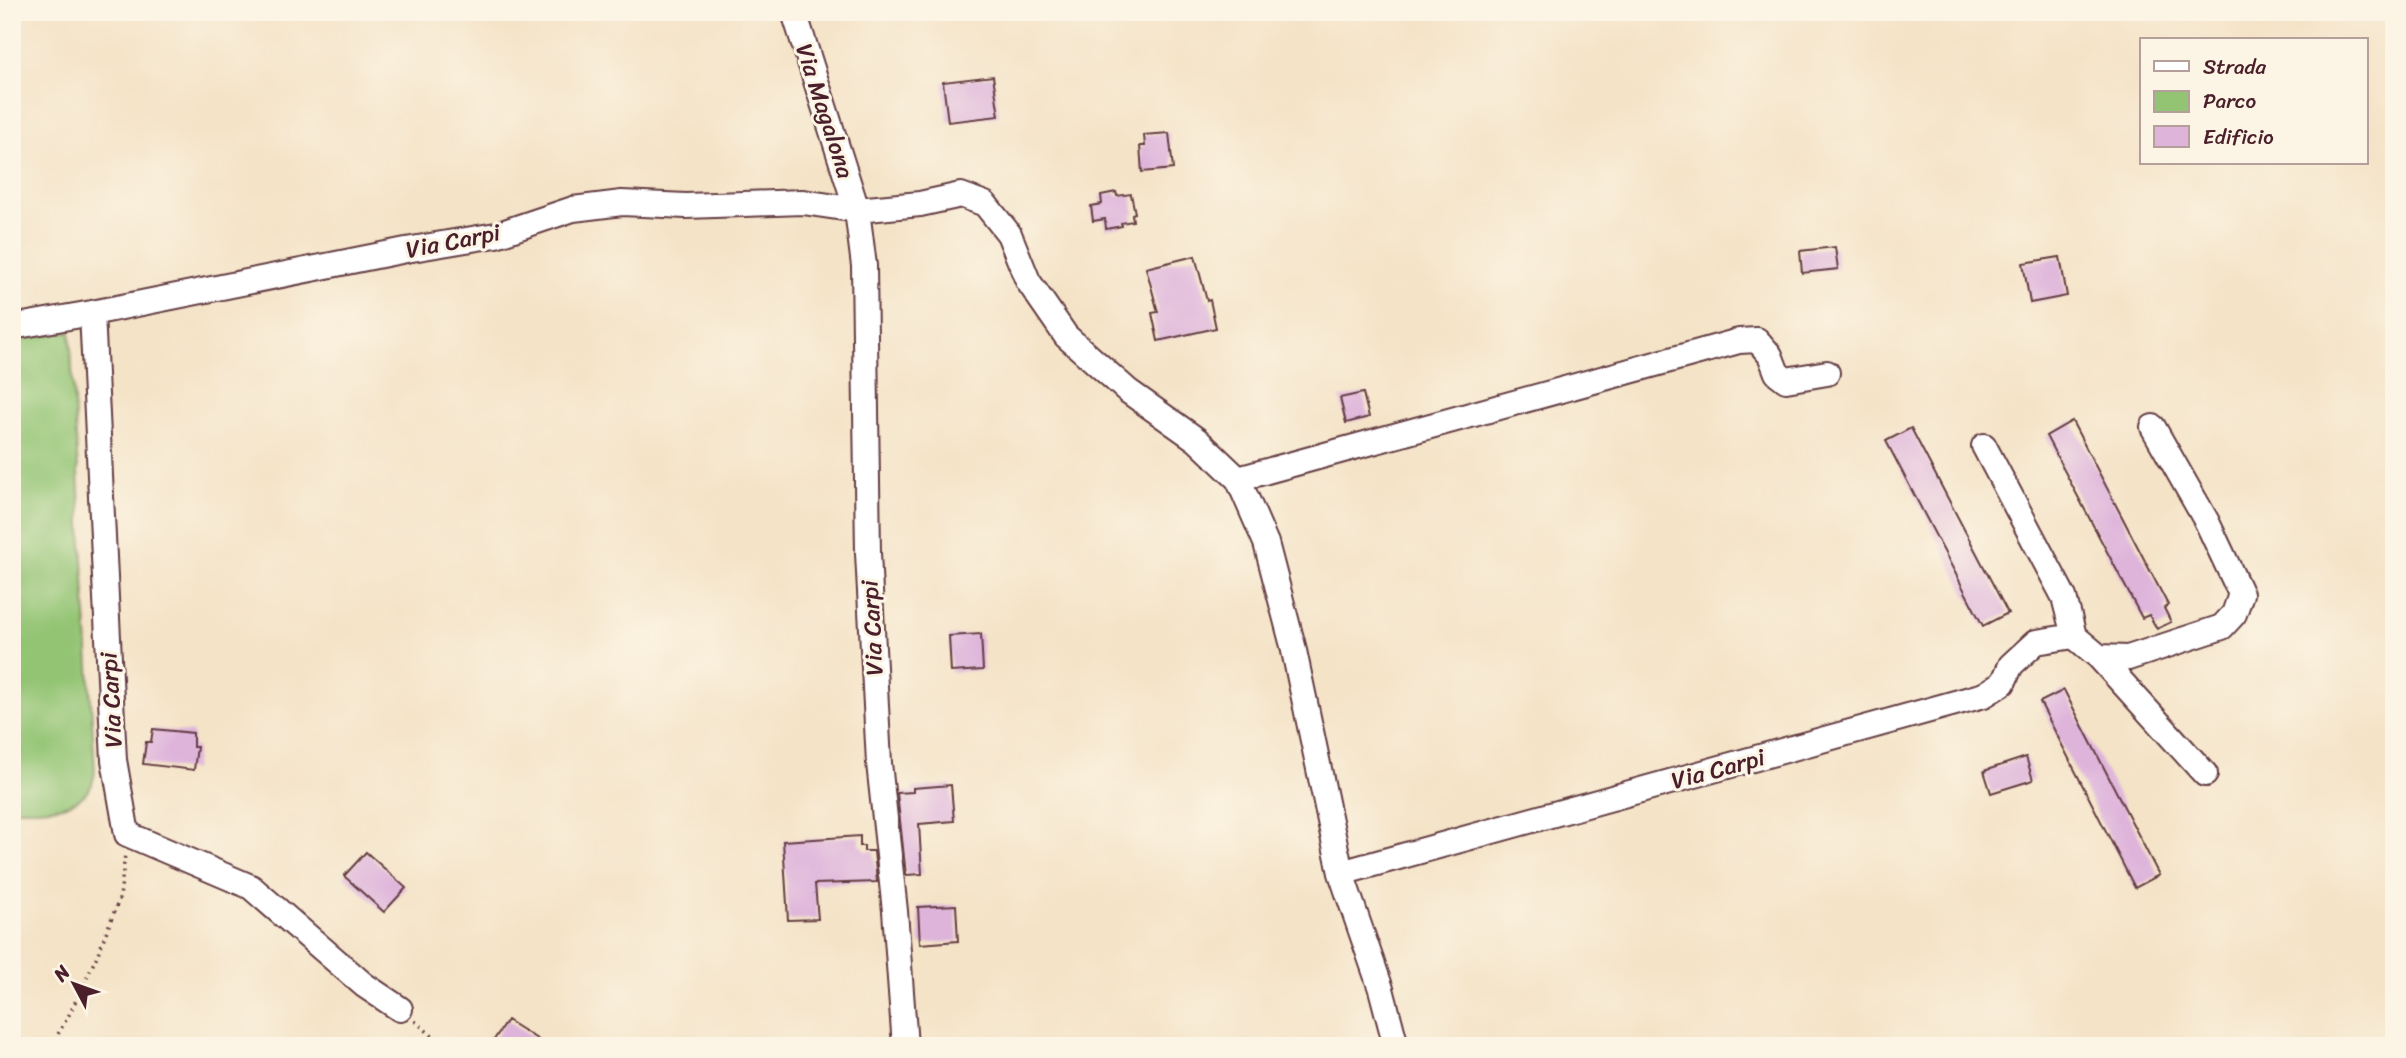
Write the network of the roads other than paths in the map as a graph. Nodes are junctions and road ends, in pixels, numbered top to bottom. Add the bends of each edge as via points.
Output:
1 (794, 12) edge
2 (857, 209) junction
3 (92, 313) junction
4 (12, 327) edge
5 (1827, 373) dead end
6 (2153, 427) dead end
7 (1984, 446) dead end
8 (1238, 479) junction
9 (2074, 636) junction
10 (2099, 657) junction
11 (2206, 774) dead end
12 (1341, 873) junction
13 (400, 1009) road end
14 (905, 1046) edge
15 (1396, 1046) edge

1 - 2 street, Via Magalona
2 - 3 street, Via Carpi via 803,202 622,203 573,209 496,235
2 - 8 street, Via Carpi via 961,195 985,204 1009,234 1028,281 1066,336
2 - 14 street, Via Carpi via 864,266 868,552 879,763
3 - 4 street, Via Carpi
3 - 13 street, Via Carpi via 114,760 127,834 251,887 364,985
5 - 8 street via 1786,380 1776,373 1770,355 1757,340 1739,341
6 - 10 street via 2241,594 2234,614 2222,627 2128,657
7 - 9 street via 2064,597
8 - 12 street, Via Carpi via 1266,543 1293,646
9 - 10 street
9 - 12 street, Via Carpi via 2036,642 2011,665 2003,683 1984,695
10 - 11 street
12 - 15 street, Via Carpi

